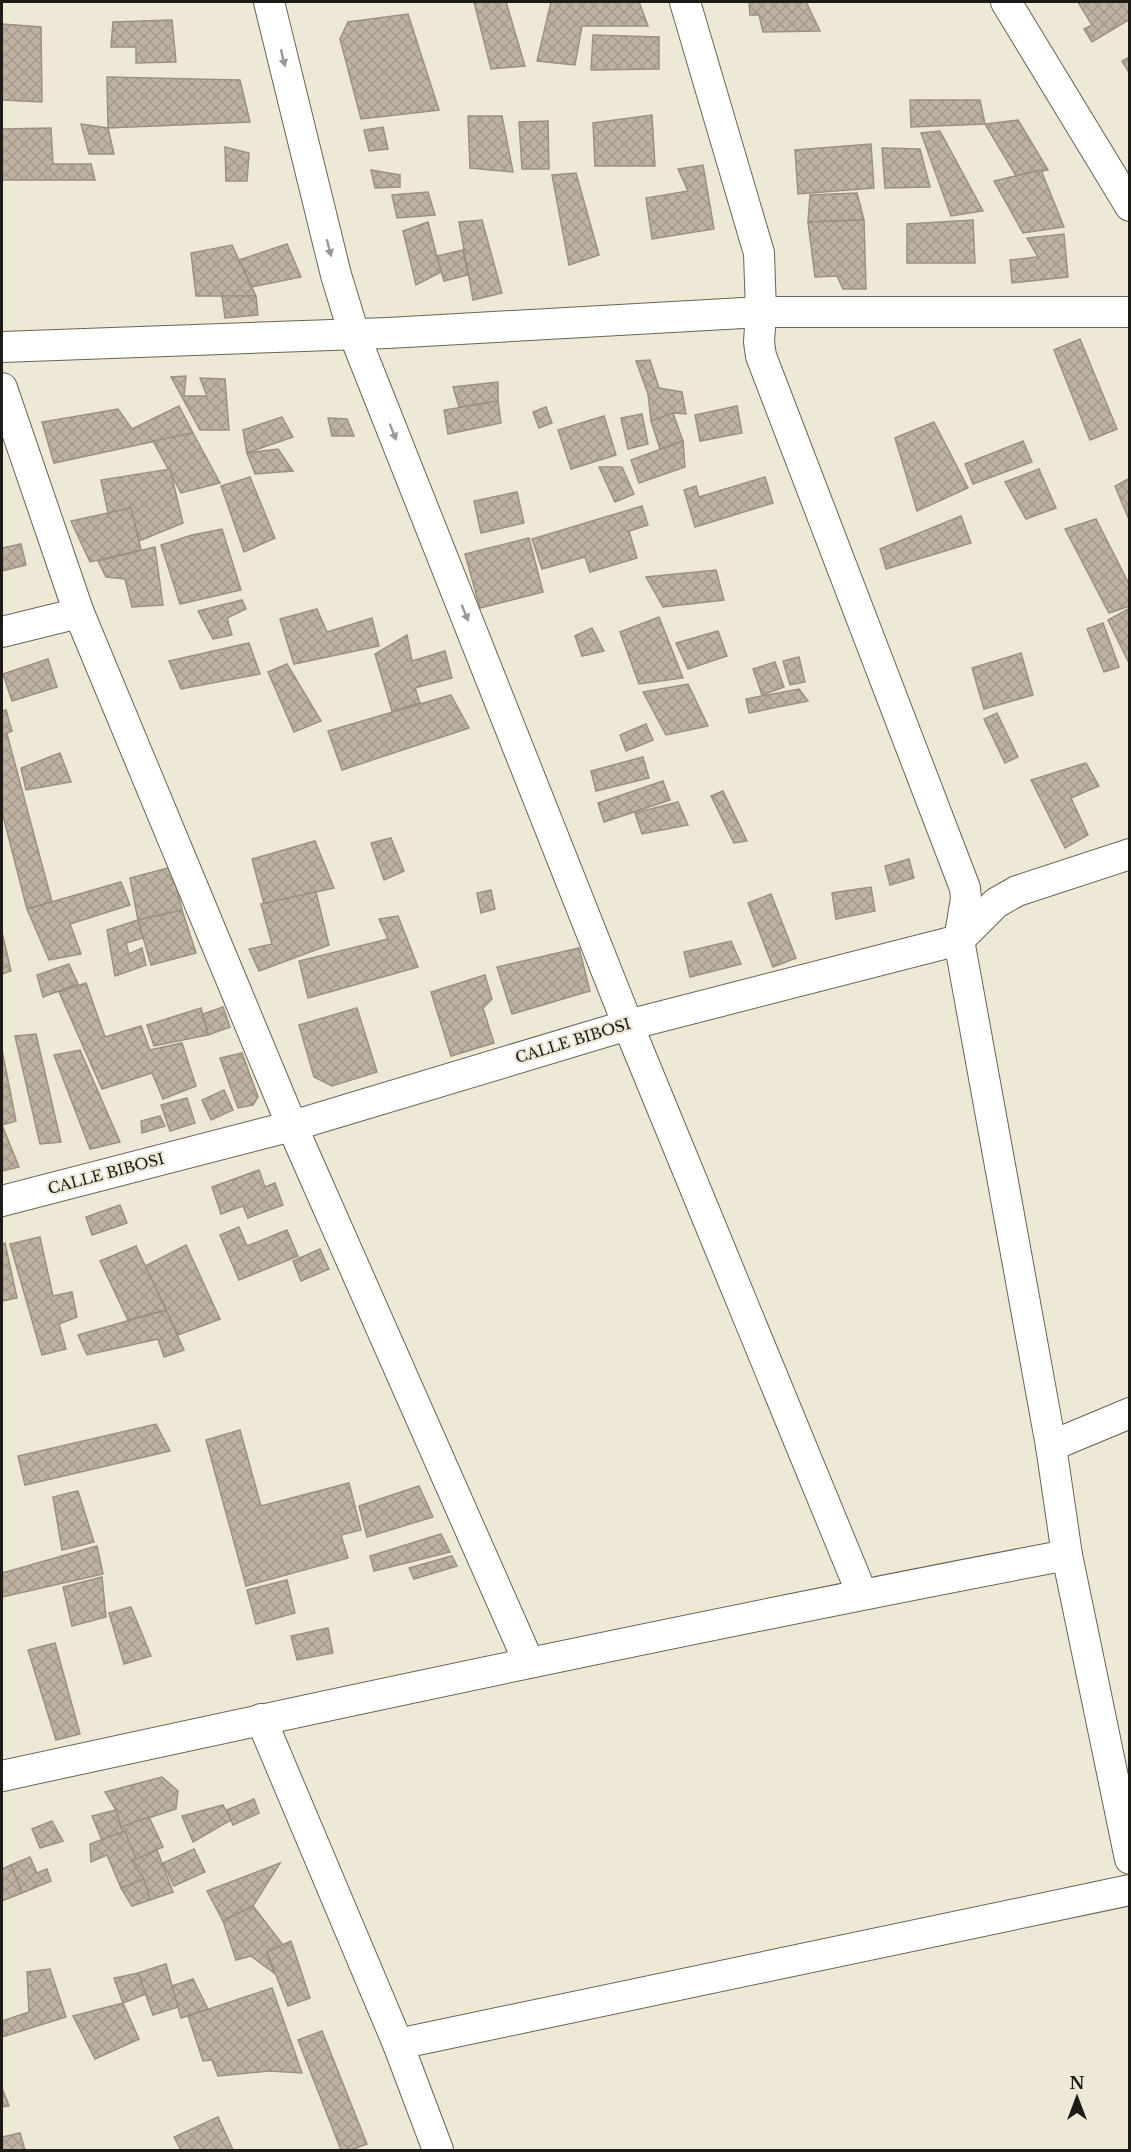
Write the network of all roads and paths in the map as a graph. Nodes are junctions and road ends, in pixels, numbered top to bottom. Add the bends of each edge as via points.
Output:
1 (269, 2) edge
2 (685, 2) edge
3 (1006, 2) edge
4 (1130, 206) edge
5 (761, 312) junction
6 (1130, 312) edge
7 (354, 334) junction
8 (2, 347) edge
9 (2, 388) edge
10 (79, 613) junction
11 (2, 632) edge
12 (1130, 854) edge
13 (959, 940) junction
14 (628, 1025) junction
15 (292, 1126) junction
16 (2, 1201) edge
17 (1130, 1413) edge
18 (1051, 1446) junction
19 (1067, 1555) junction
20 (862, 1594) junction
21 (529, 1663) junction
22 (261, 1719) junction
23 (2, 1776) edge
24 (1126, 1815) edge
25 (1130, 1858) edge
26 (1130, 1890) edge
27 (398, 2044) junction
28 (438, 2151) edge

1 -> 7 street
2 - 5 street via 759,253
3 - 4 street
5 - 6 street
5 - 7 street
5 - 13 street via 761,356 965,888
7 - 8 street
7 -> 14 street
9 - 10 street
10 - 11 street
10 - 15 street
12 - 13 street via 1017,891 996,903
13 - 14 street, CALLE BIBOSI
13 - 18 street
14 - 15 street, CALLE BIBOSI
14 - 20 street
15 - 16 street, CALLE BIBOSI
15 - 21 street
17 - 18 street
18 - 19 street
19 - 20 street
19 - 24 street
20 - 21 street
21 - 22 street
22 - 23 street
22 - 27 street
24 - 25 street
26 - 27 street
27 - 28 street

